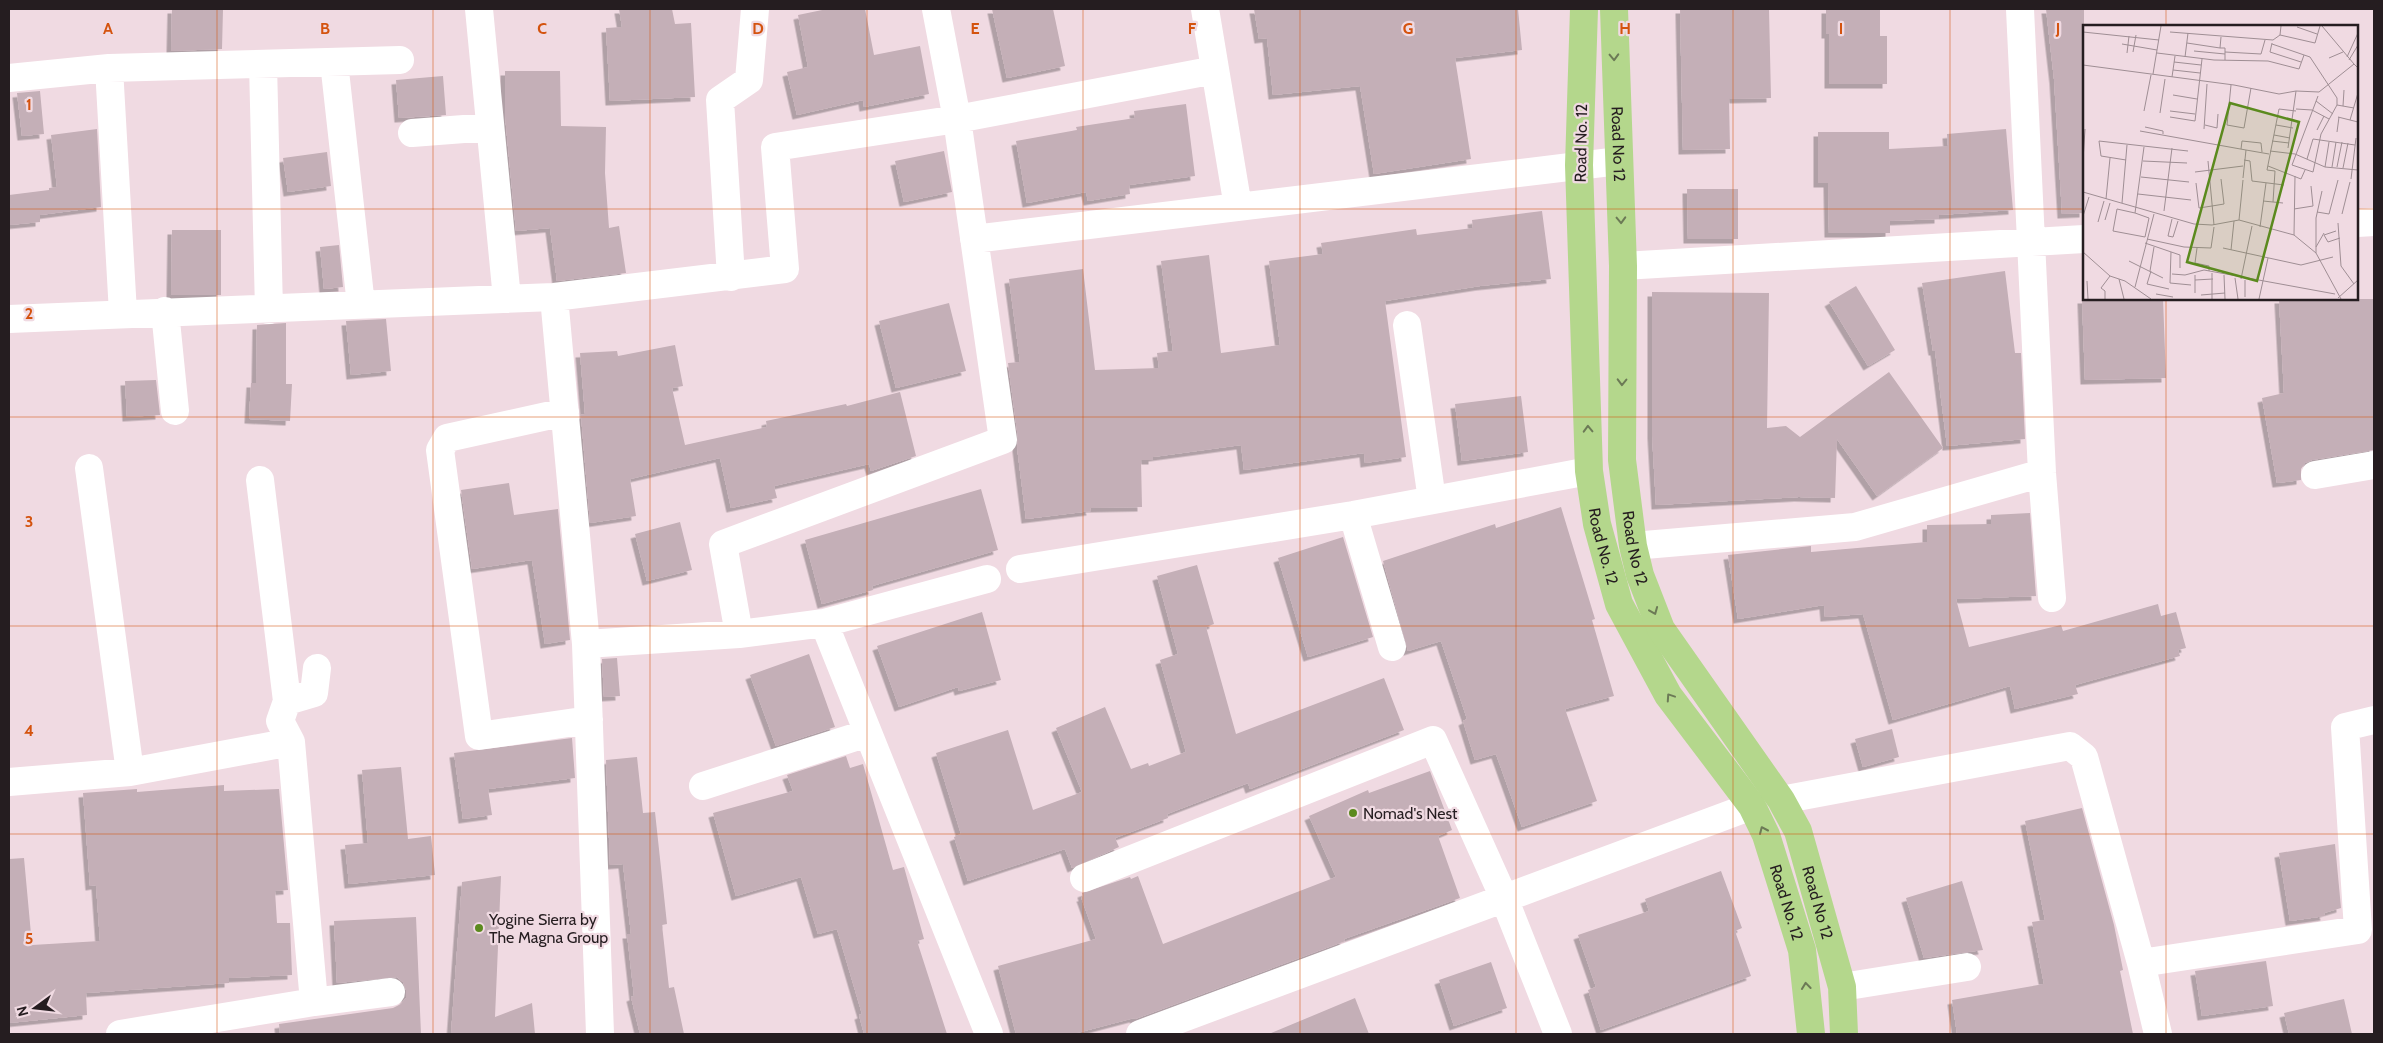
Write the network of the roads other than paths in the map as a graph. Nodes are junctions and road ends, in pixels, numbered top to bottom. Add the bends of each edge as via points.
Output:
1 (479, 9) edge
2 (755, 9) edge
3 (936, 9) edge
4 (1205, 9) edge
5 (1584, 9) edge
6 (1614, 9) edge
7 (2020, 9) edge
8 (400, 60) dead end
9 (334, 62) junction
10 (263, 64) junction
11 (109, 68) junction
12 (1215, 70) junction
13 (9, 78) edge
14 (957, 119) junction
15 (490, 127) junction
16 (412, 133) dead end
17 (1619, 161) junction
18 (1579, 165) junction
19 (1238, 207) junction
20 (2374, 222) edge
21 (2358, 224) edge
22 (974, 239) junction
23 (2083, 239) edge
24 (2031, 242) junction
25 (1623, 266) junction
26 (732, 277) junction
27 (554, 297) junction
28 (507, 299) junction
29 (361, 305) junction
30 (269, 310) junction
31 (165, 311) junction
32 (123, 313) junction
33 (9, 319) edge
34 (1407, 325) dead end
35 (174, 410) dead end
36 (565, 412) junction
37 (2374, 465) edge
38 (89, 468) dead end
39 (1589, 471) junction
40 (2042, 473) junction
41 (2315, 475) dead end
42 (260, 480) dead end
43 (1432, 500) junction
44 (1353, 515) junction
45 (1633, 546) junction
46 (1020, 569) dead end
47 (987, 579) dead end
48 (2052, 598) dead end
49 (824, 623) junction
50 (739, 634) junction
51 (586, 644) junction
52 (1392, 647) dead end
53 (317, 668) dead end
54 (287, 701) junction
55 (589, 720) junction
56 (2374, 720) edge
57 (868, 733) junction
58 (291, 742) junction
59 (130, 772) junction
60 (9, 782) edge
61 (703, 786) dead end
62 (1781, 800) junction
63 (1752, 806) junction
64 (1084, 878) dead end
65 (1504, 898) junction
66 (2141, 963) junction
67 (1967, 968) dead end
68 (1842, 987) junction
69 (391, 992) dead end
70 (314, 1002) junction
71 (120, 1034) edge
72 (600, 1034) edge
73 (989, 1034) edge
74 (1140, 1034) edge
75 (1558, 1034) edge
76 (1811, 1034) edge
77 (1844, 1034) edge
78 (2158, 1034) edge

1 - 15 street
2 - 26 street via 749,80 720,100
3 - 14 street
4 - 12 street
5 - 18 main road, Road No. 12
6 -> 17 main road, Road No 12
7 - 24 street
8 - 9 street
9 - 10 street
9 - 29 street
10 - 11 street
10 - 30 street
11 - 13 street
11 - 32 street
12 - 14 street
12 - 19 street
14 - 22 street
14 - 26 street via 775,147 785,269
15 - 16 street
15 - 28 street
17 - 18 street
17 -> 25 main road, Road No 12
18 - 19 street
39 -> 18 main road, Road No. 12
19 - 22 street
20 - 21 street
22 - 50 street via 1003,440 723,544
23 - 24 street
24 - 25 street
24 - 40 street
25 -> 45 main road, Road No 12 via 1622,460
26 - 27 street
27 - 28 street
27 - 36 street
28 - 29 street
29 - 30 street
30 - 31 street
31 - 32 street
31 - 35 street
32 - 33 street
34 - 43 street
36 - 51 street
36 - 55 street via 447,438 440,450 479,736
37 - 41 street
38 - 59 street
39 - 43 street
63 -> 39 main road, Road No. 12 via 1668,696 1619,604 1597,524
40 - 45 street via 1855,527
40 - 48 street
42 - 54 street
43 - 44 street
44 - 46 street
44 - 52 street
45 -> 62 main road, Road No 12 via 1640,575 1661,629
47 - 49 street
49 - 50 street
49 - 57 street
50 - 51 street
51 - 55 street
53 - 54 street via 314,692
54 - 58 street via 280,721
55 - 72 street
56 - 66 street via 2345,727 2358,930
57 - 61 street
57 - 73 street
58 - 59 street
58 - 70 street
59 - 60 street
62 - 66 street via 2070,746 2084,758
62 - 68 main road, Road No 12 via 1798,831
63 - 65 street
76 -> 63 main road, Road No. 12 via 1802,950 1766,835
64 - 65 street via 1433,740
65 - 74 street
65 - 75 street
66 - 78 street
67 - 68 street
68 - 77 main road, Road No 12
69 - 70 street
70 - 71 street

